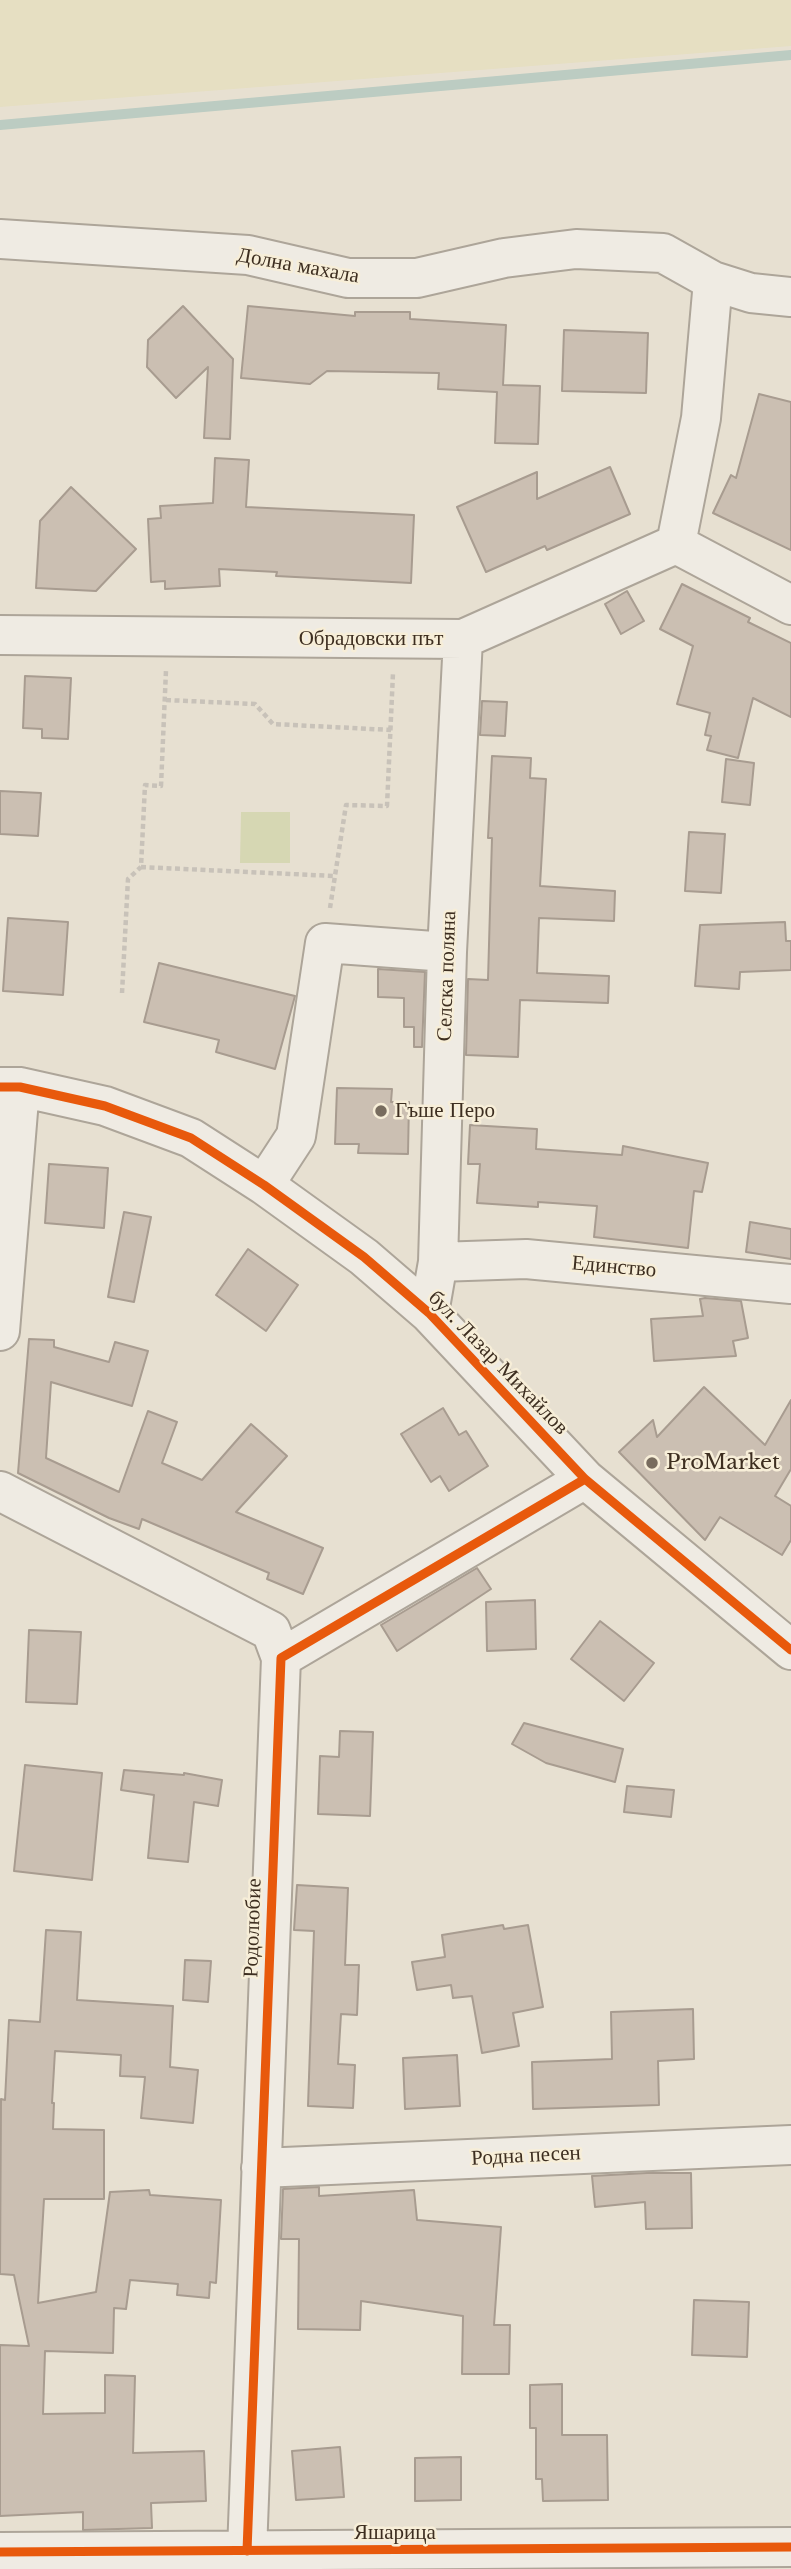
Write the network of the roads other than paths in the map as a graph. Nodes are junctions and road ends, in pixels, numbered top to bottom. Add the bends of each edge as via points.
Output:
1 (0, 239) edge
2 (713, 281) junction
3 (791, 297) edge
4 (676, 544) junction
5 (791, 605) edge
6 (0, 635) edge
7 (463, 639) junction
8 (447, 951) junction
9 (10, 1087) edge
10 (264, 1185) junction
11 (438, 1262) junction
12 (791, 1284) edge
13 (429, 1313) junction
14 (0, 1331) edge
15 (585, 1479) junction
16 (0, 1491) edge
17 (791, 1650) edge
18 (281, 1658) junction
19 (791, 2145) edge
20 (261, 2168) junction
21 (791, 2547) edge
22 (247, 2551) junction
23 (0, 2552) edge

1 - 2 street, Долна махала via 248,255 348,278 417,278 504,258 576,249 663,253
2 - 3 street, Долна махала via 751,293
2 - 4 street via 701,418
4 - 5 street
4 - 7 street, Обрадовски път
6 - 7 street, Обрадовски път
7 - 8 street, Селска поляна
8 - 10 street via 325,943 296,1136
8 - 11 street, Селска поляна
9 - 10 street, бул. Лазар Михайлов via 105,1106 191,1138
9 - 14 street
10 - 13 street, бул. Лазар Михайлов via 364,1257
11 - 12 street, Единство via 526,1259
11 - 13 street, Селска поляна
13 - 15 street, бул. Лазар Михайлов
15 - 17 street, бул. Лазар Михайлов
15 - 18 street
16 - 18 street via 271,1631
18 - 20 street, Родолюбие
19 - 20 street, Родна песен
20 - 22 street, Родолюбие
21 - 22 street, Яшарица
22 - 23 street, Яшарица

